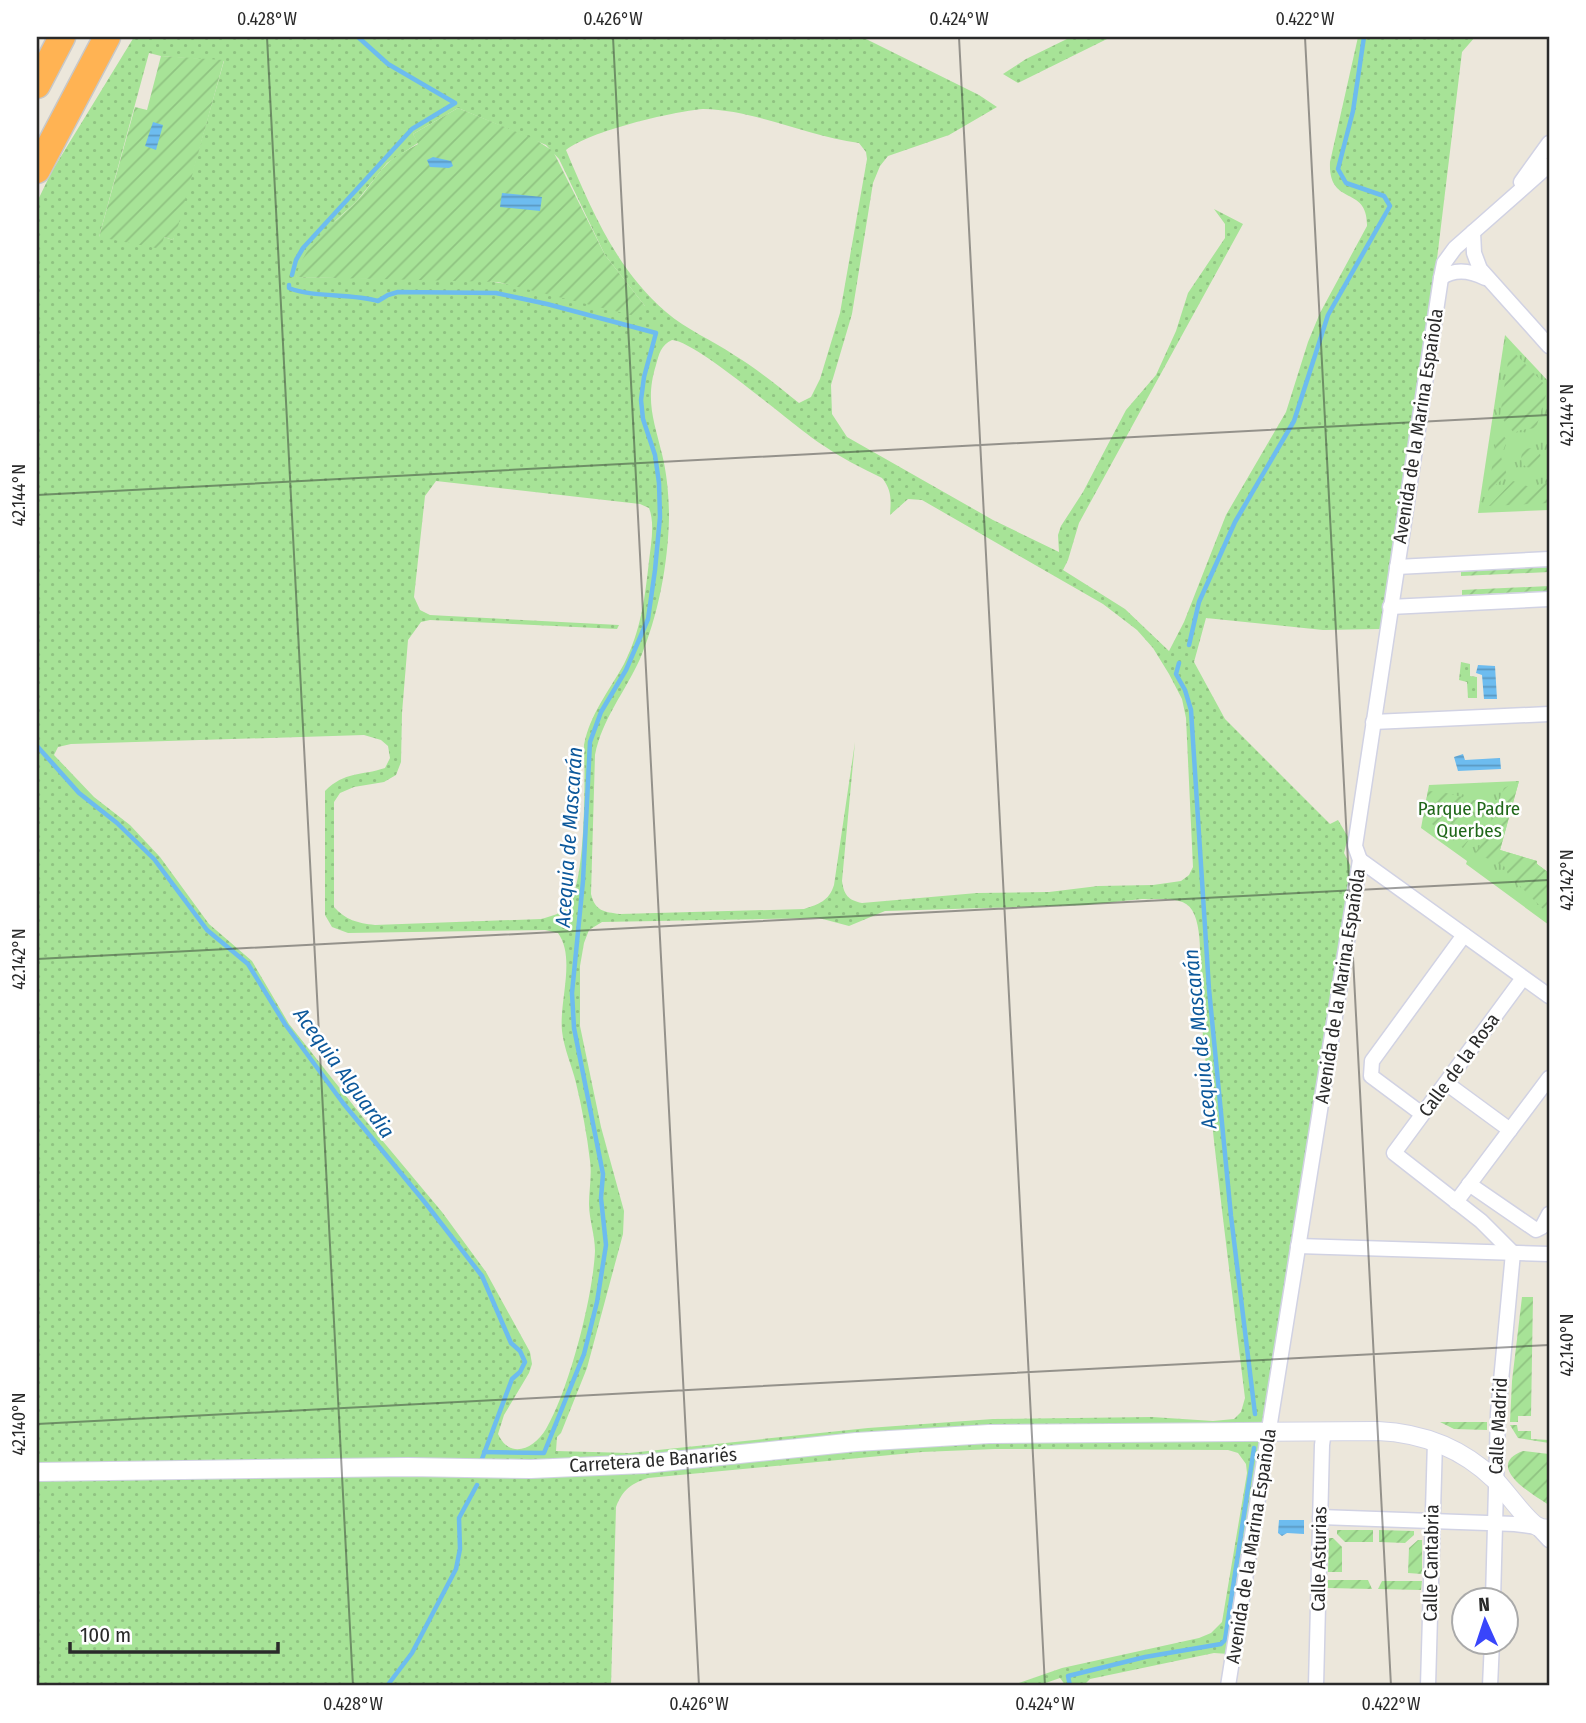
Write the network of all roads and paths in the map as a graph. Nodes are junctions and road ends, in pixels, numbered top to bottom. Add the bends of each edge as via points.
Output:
1 (62, 37) edge
2 (107, 37) edge
3 (37, 85) edge
4 (1549, 143) edge
5 (1549, 165) edge
6 (37, 170) edge
7 (1502, 205) junction
8 (1473, 232) junction
9 (1441, 278) junction
10 (1486, 279) junction
11 (1549, 346) edge
12 (1549, 559) edge
13 (1397, 566) junction
14 (1549, 599) edge
15 (1390, 607) junction
16 (1549, 714) edge
17 (1373, 722) junction
18 (1360, 860) junction
19 (1464, 935) junction
20 (1523, 978) junction
21 (1549, 996) edge
22 (1549, 1078) edge
23 (1446, 1083) junction
24 (1422, 1114) junction
25 (1510, 1130) junction
26 (1469, 1184) junction
27 (1456, 1202) junction
28 (1549, 1214) edge
29 (1298, 1246) junction
30 (1513, 1253) junction
31 (1549, 1254) edge
32 (1324, 1431) junction
33 (1269, 1432) junction
34 (1435, 1441) junction
35 (37, 1472) edge
36 (1495, 1480) junction
37 (1320, 1517) junction
38 (1432, 1522) junction
39 (1495, 1523) junction
40 (1545, 1532) edge
41 (1493, 1586) edge
42 (1491, 1656) edge
43 (1228, 1686) edge
44 (1316, 1686) edge
45 (1428, 1686) edge
46 (1490, 1686) edge

1 - 3 highway
2 - 6 highway
4 - 7 street
5 - 7 street
7 - 8 street
8 - 9 street, Avenida de la Marina Española via 1444,263
8 - 10 street via 1476,262
9 - 10 street via 1466,271
9 - 13 street, Avenida de la Marina Española
10 - 11 street
12 - 13 street
13 - 15 street, Avenida de la Marina Española
14 - 15 street
15 - 17 street, Avenida de la Marina Española
16 - 17 street
17 - 18 street, Avenida de la Marina Española via 1355,846
18 - 19 street
18 - 29 street, Avenida de la Marina Española
19 - 20 street
19 - 24 street via 1372,1061 1371,1076
20 - 21 street
20 - 23 street, Calle de la Rosa
22 - 25 street
23 - 24 street, Calle de la Rosa
23 - 25 street
24 - 27 street, Calle de la Rosa via 1394,1153
25 - 26 street
26 - 27 street
26 - 28 street via 1536,1230
27 - 30 street
29 - 30 street
29 - 33 street, Avenida de la Marina Española
30 - 31 street
30 - 36 street, Calle Madrid
32 - 33 street, Carretera de Banariés
32 - 34 street, Carretera de Banariés via 1397,1432
32 - 37 street, Calle Asturias
33 - 35 street, Carretera de Banariés via 976,1434 644,1464 531,1469
33 - 43 street, Avenida de la Marina Española
34 - 36 street, Carretera de Banariés via 1467,1457
34 - 38 street, Calle Cantabria
36 - 39 street, Calle Madrid
36 - 40 street, Carretera de Banariés
37 - 38 street
37 - 44 street, Calle Asturias
38 - 39 street
38 - 45 street, Calle Cantabria
39 - 40 street
39 - 41 street, Calle Madrid
42 - 46 street

